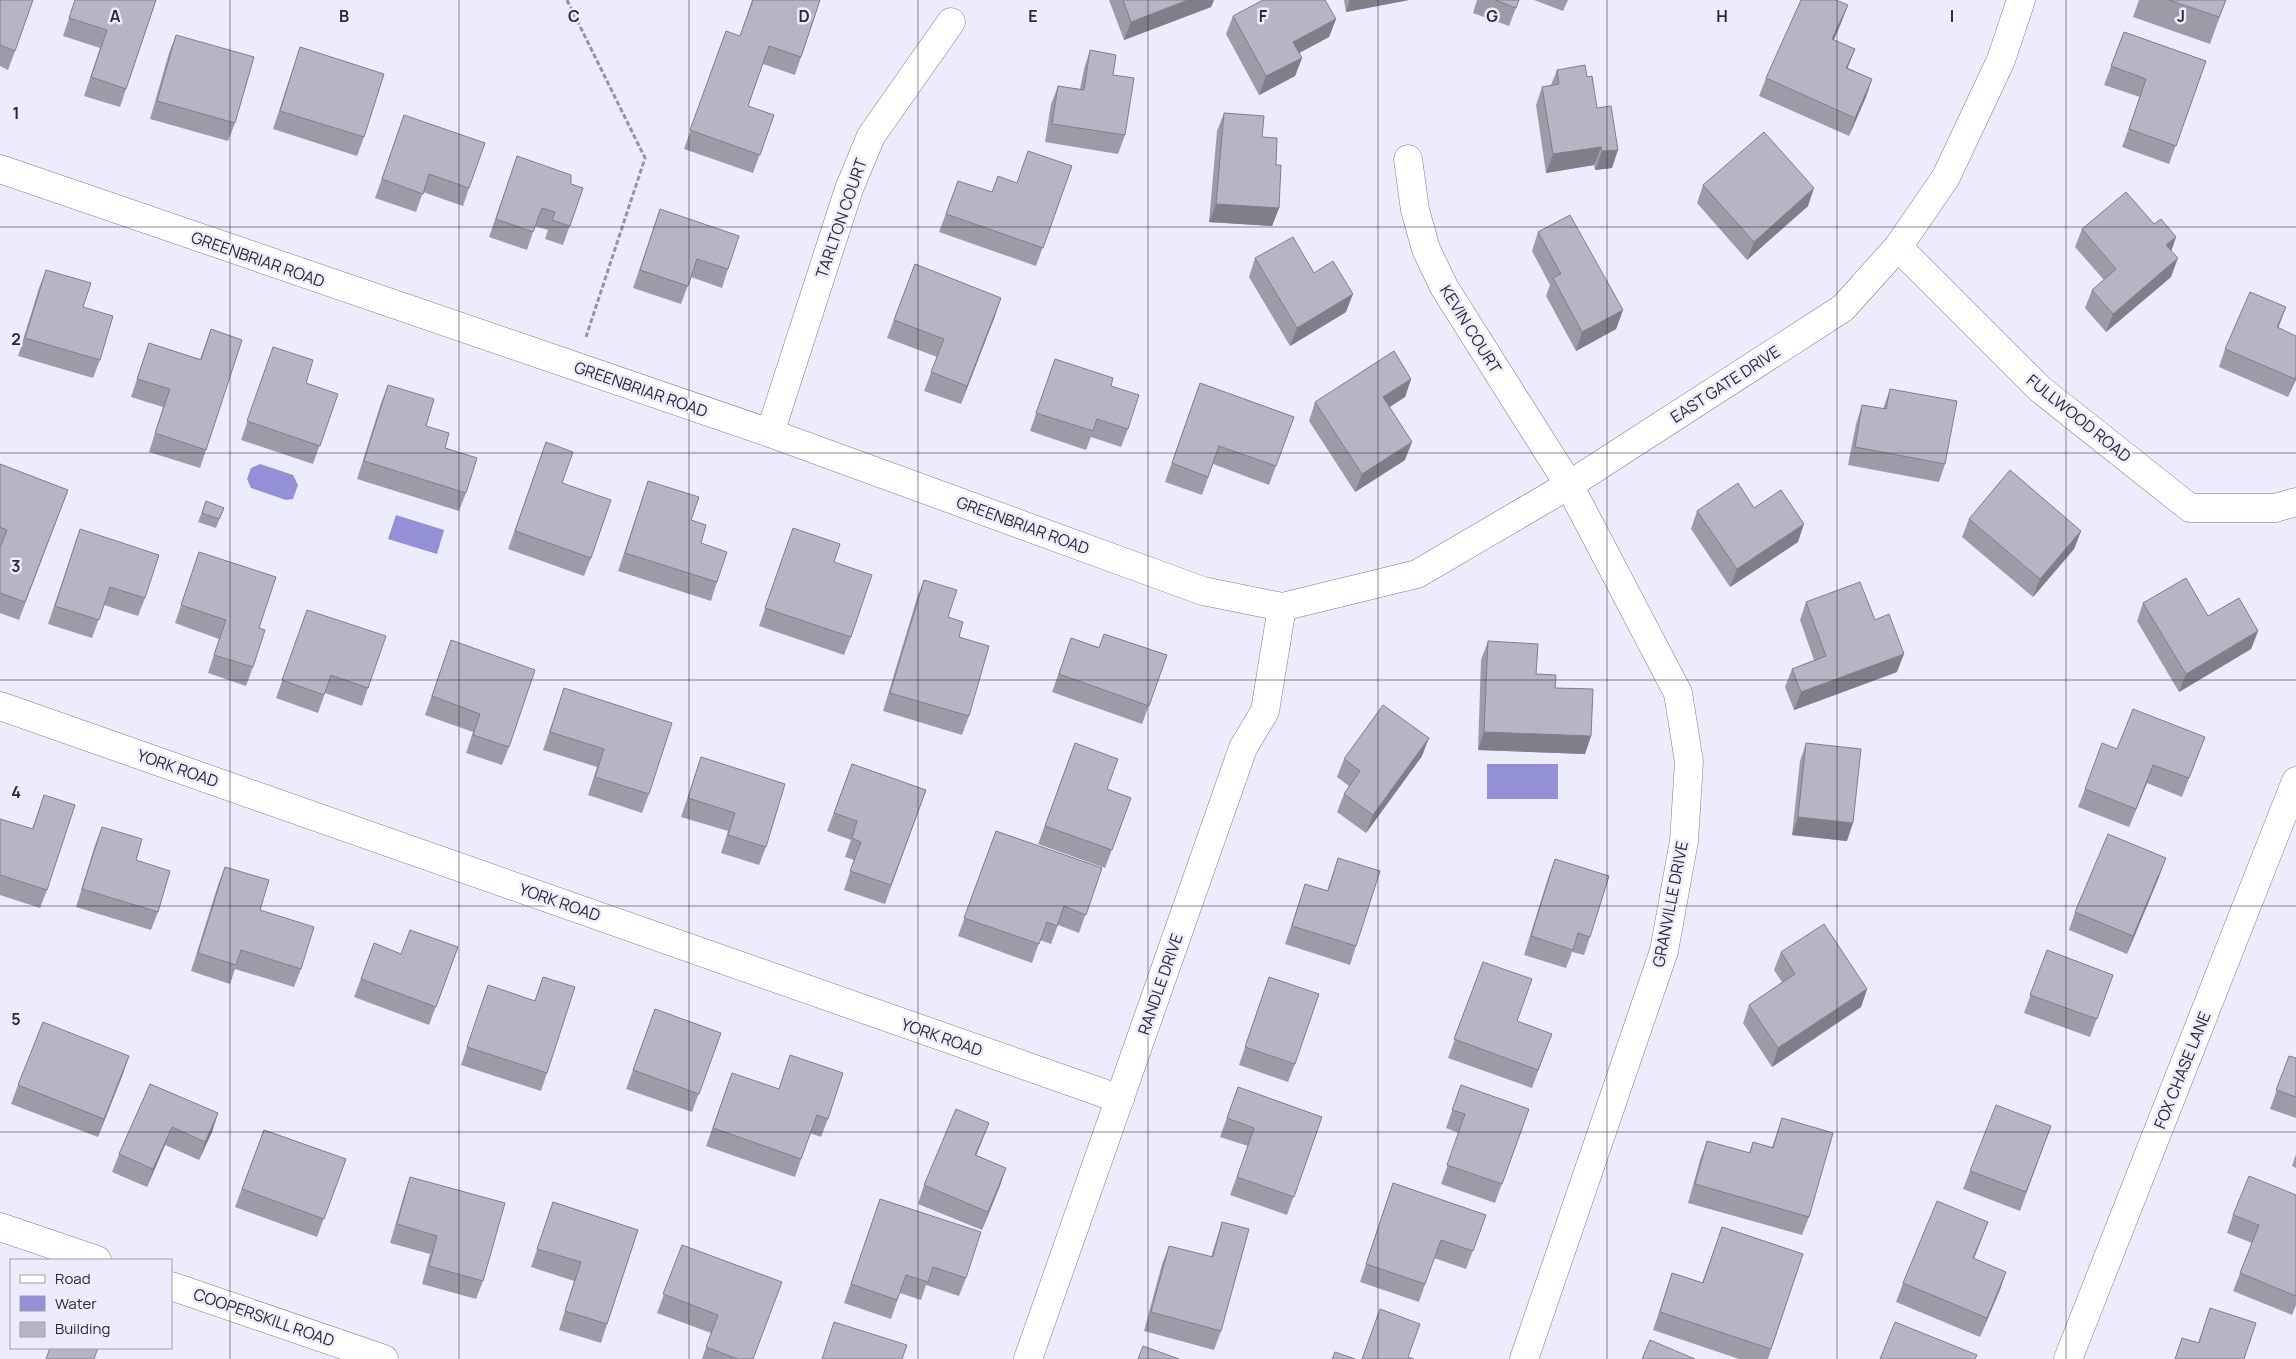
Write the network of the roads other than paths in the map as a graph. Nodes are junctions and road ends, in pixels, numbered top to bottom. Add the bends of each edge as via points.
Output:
1 (2021, 0) edge
2 (951, 22) dead end
3 (1408, 159) dead end
4 (0, 169) edge
5 (1898, 247) junction
6 (770, 433) junction
7 (1569, 485) junction
8 (2296, 502) edge
9 (1282, 607) junction
10 (0, 706) edge
11 (2296, 781) edge
12 (1120, 1099) junction
13 (0, 1227) edge
14 (94, 1259) edge
15 (172, 1286) edge
16 (384, 1359) edge
17 (1028, 1359) edge
18 (1524, 1359) edge
19 (2068, 1359) edge

1 - 5 street, EAST GATE DRIVE via 2001,60 1946,177
2 - 6 street, TARLTON COURT via 871,136 849,189
3 - 7 street, KEVIN COURT via 1426,249 1444,287
4 - 6 street, GREENBRIAR ROAD
5 - 7 street, EAST GATE DRIVE via 1843,308
5 - 8 street, FULLWOOD ROAD via 2040,389 2190,508 2275,508
6 - 9 street, GREENBRIAR ROAD via 1203,591
7 - 9 street, EAST GATE DRIVE via 1416,574
7 - 18 street, GRANVILLE DRIVE via 1678,692 1689,762 1684,841 1664,951
9 - 12 street, RANDLE DRIVE via 1265,711 1243,748
10 - 12 street, YORK ROAD
11 - 19 street, FOX CHASE LANE
12 - 17 street, RANDLE DRIVE
13 - 14 street
15 - 16 street, COOPERSKILL ROAD

